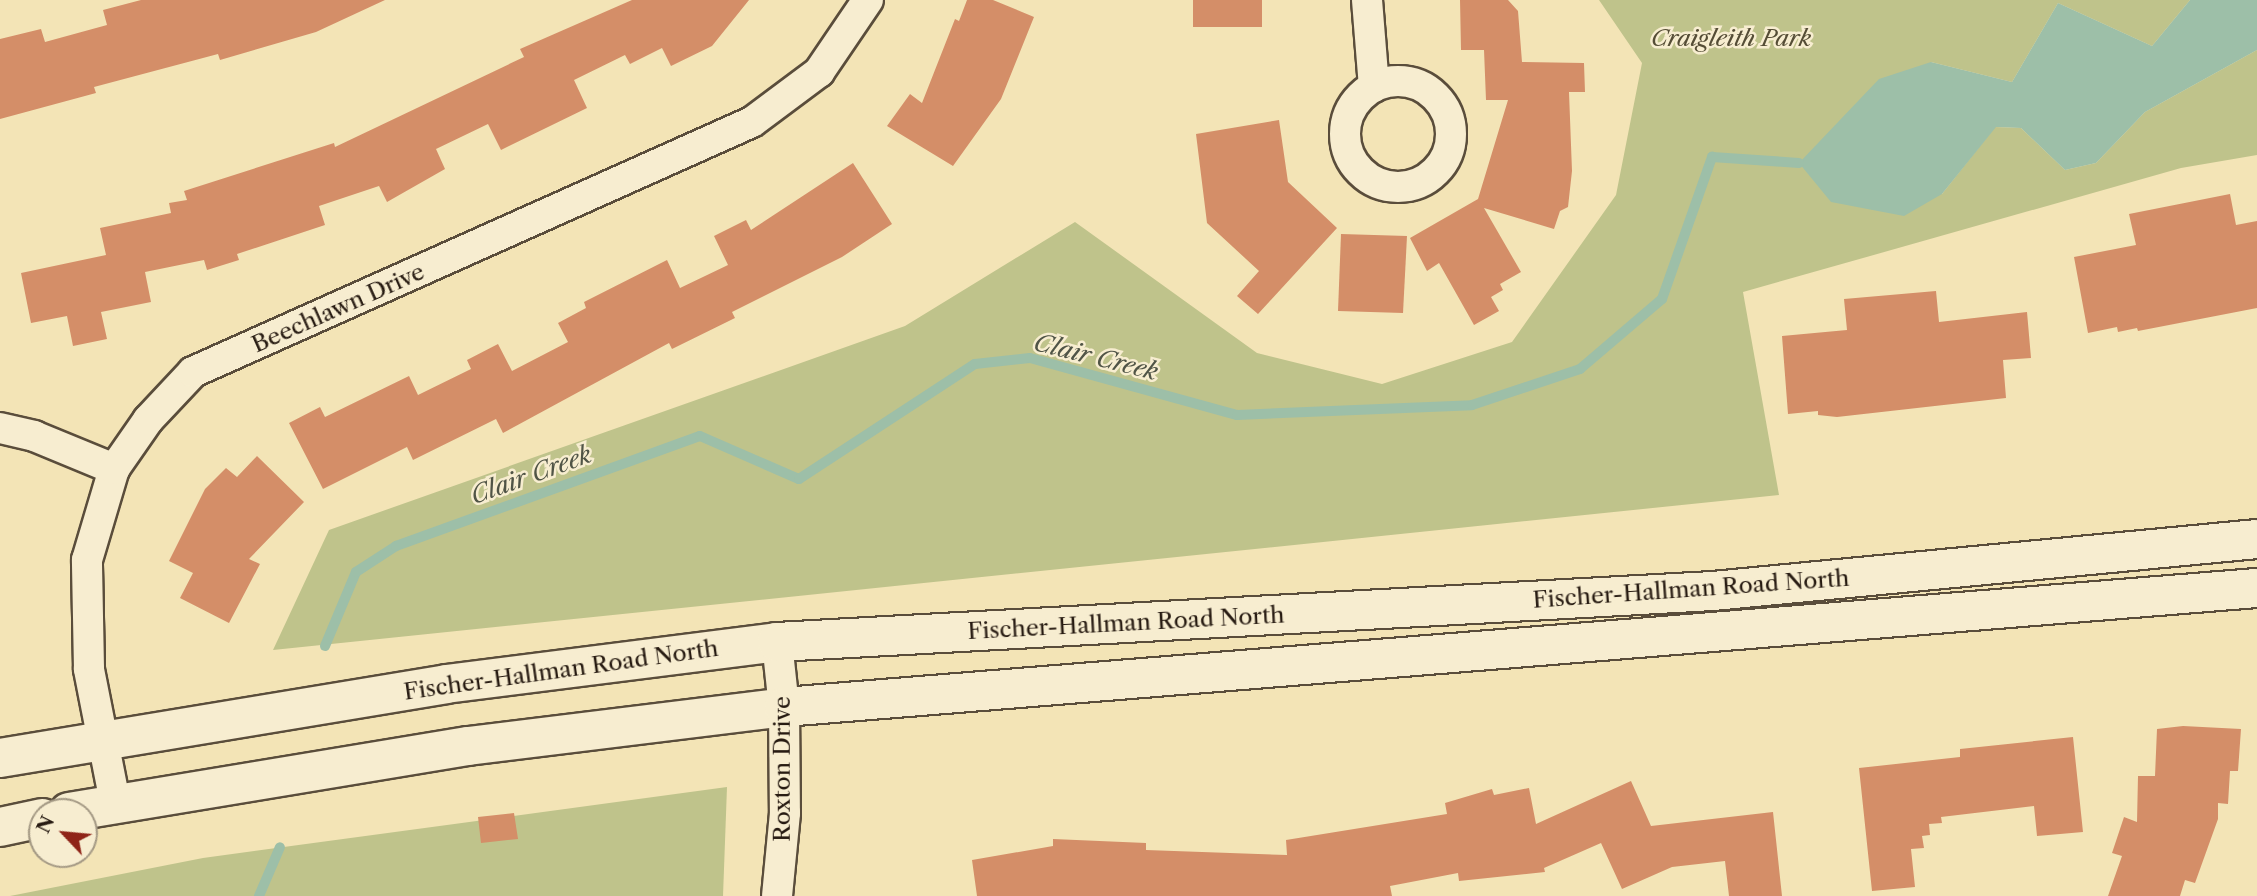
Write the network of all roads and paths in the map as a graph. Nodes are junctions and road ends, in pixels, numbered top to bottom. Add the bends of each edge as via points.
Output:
1 (868, 0) edge
2 (1367, 0) edge
3 (1374, 87) dead end
4 (0, 428) edge
5 (114, 469) junction
6 (2257, 539) edge
7 (2257, 588) edge
8 (777, 642) junction
9 (783, 707) junction
10 (103, 740) junction
11 (0, 758) edge
12 (116, 802) junction
13 (98, 806) edge
14 (28, 821) edge
15 (0, 827) edge
16 (777, 896) edge

1 - 5 street, Beechlawn Drive via 819,72 752,122 193,372 148,420
2 - 3 street
4 - 5 street via 34,436
5 - 10 street, Beechlawn Drive via 87,560 89,669
6 - 8 main road, Fischer-Hallman Road North via 1713,591
7 - 9 main road, Fischer-Hallman Road North
8 - 9 street, Roxton Drive
8 - 10 main road, Fischer-Hallman Road North via 446,684
9 - 12 main road, Fischer-Hallman Road North via 468,746
9 - 16 street, Roxton Drive via 785,813
10 - 11 main road, Fischer-Hallman Road North
10 - 12 street, Beechlawn Drive
12 - 13 main road, Fischer-Hallman Road North
14 - 15 main road

